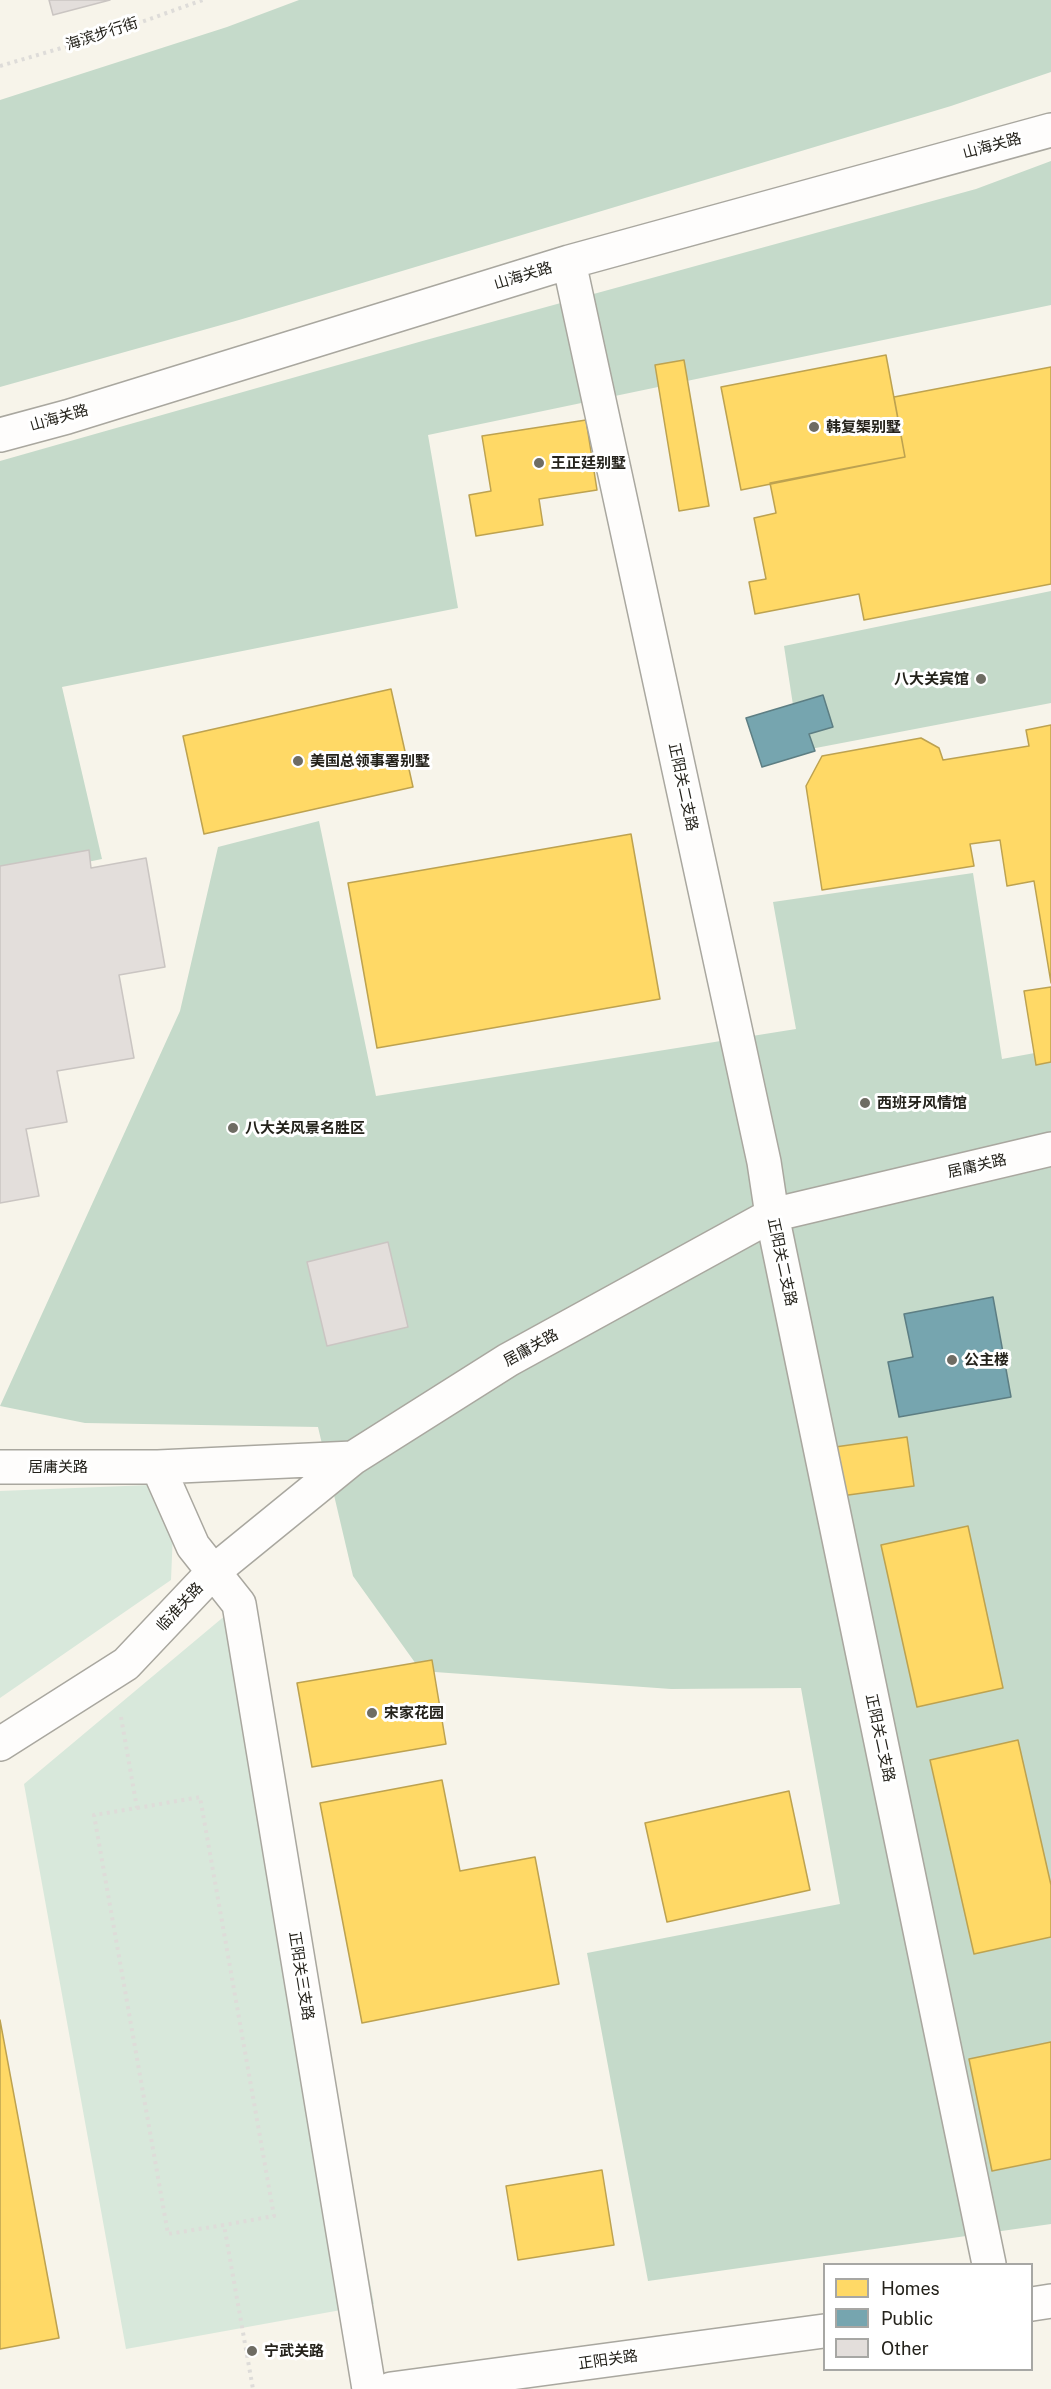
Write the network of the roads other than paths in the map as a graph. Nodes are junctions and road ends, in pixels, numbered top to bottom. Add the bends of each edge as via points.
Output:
1 (1051, 130) edge
2 (569, 261) junction
3 (0, 435) edge
4 (1051, 1149) edge
5 (772, 1215) junction
6 (352, 1458) junction
7 (0, 1467) edge
8 (158, 1467) junction
9 (213, 1572) junction
10 (0, 1744) edge
11 (989, 2263) edge
12 (1051, 2301) edge
13 (1033, 2304) edge
14 (823, 2331) edge
15 (369, 2389) edge
16 (392, 2389) edge

1 - 2 street, 山海关路
2 - 3 street, 山海关路
2 - 5 street, 正阳关二支路 via 764,1162
4 - 5 street, 居庸关路
5 - 6 street, 居庸关路 via 508,1360
5 - 11 street, 正阳关二支路
6 - 8 street, 居庸关路
6 - 9 street, 临淮关路
7 - 8 street, 居庸关路
8 - 9 street, 正阳关三支路 via 193,1546
9 - 10 street, 临淮关路 via 126,1664
9 - 15 street, 正阳关三支路 via 240,1604
12 - 13 street
14 - 16 street, 正阳关路

